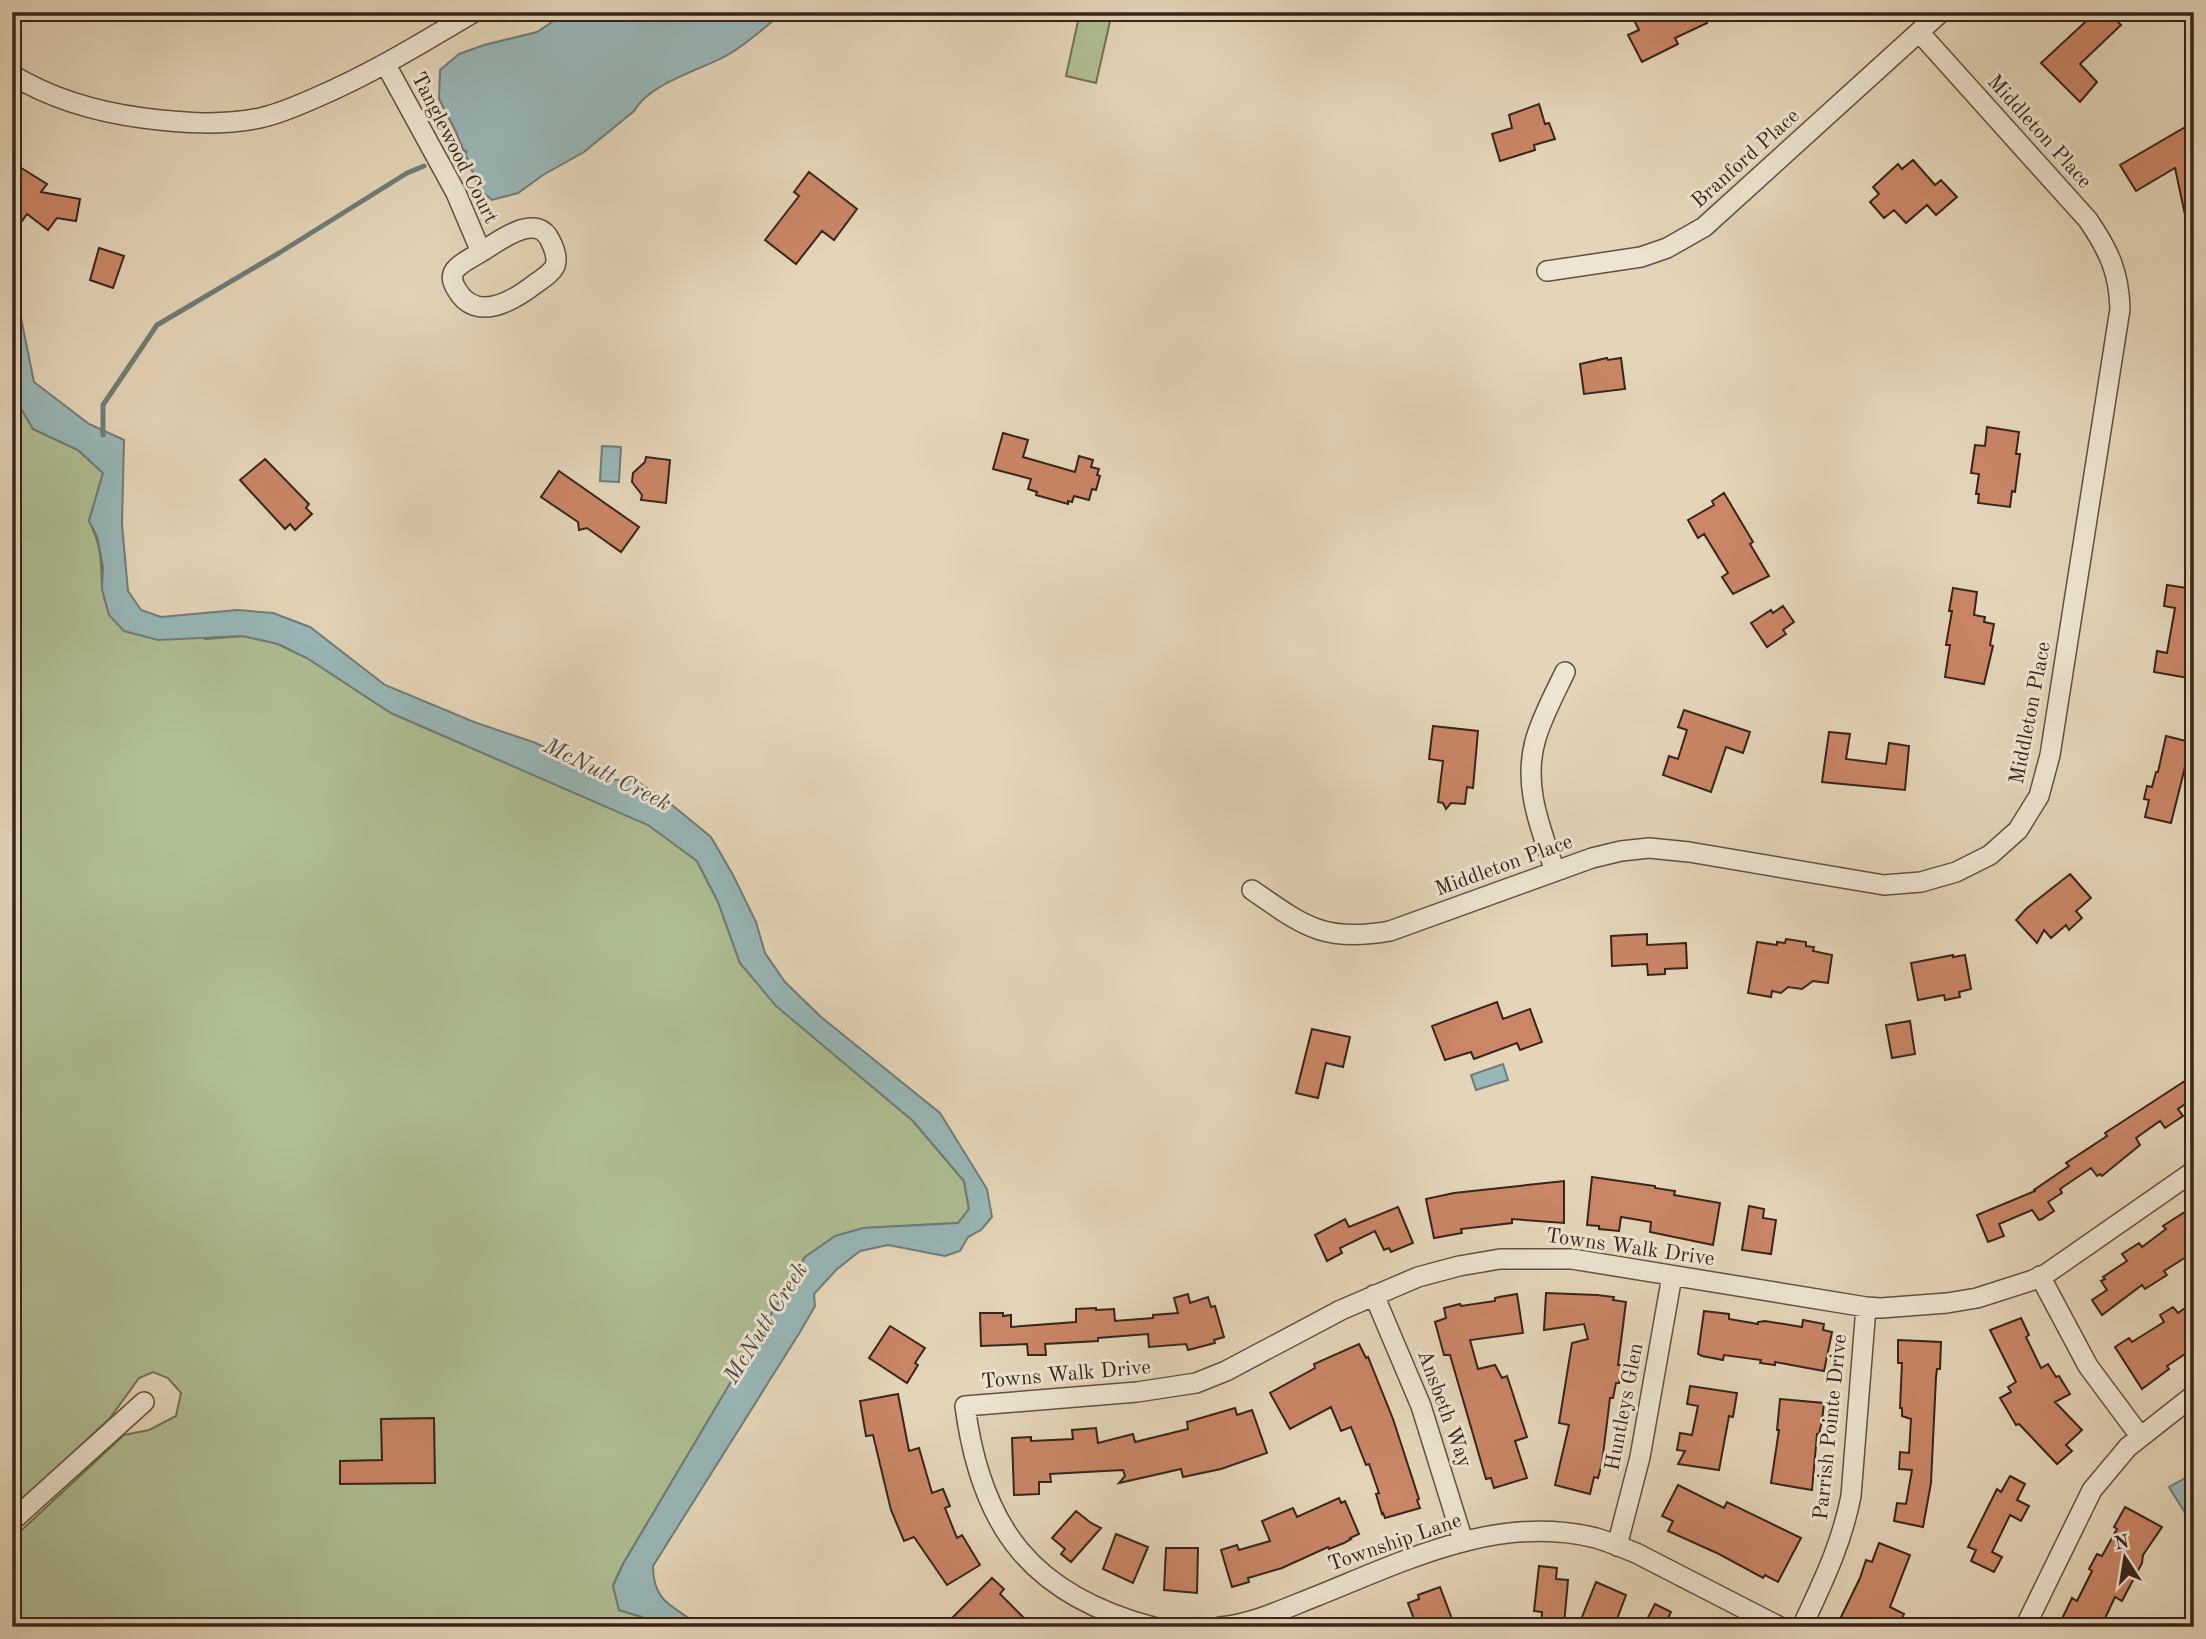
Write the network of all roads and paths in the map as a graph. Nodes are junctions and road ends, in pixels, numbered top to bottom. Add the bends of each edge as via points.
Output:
1 (474, 12) edge
2 (1941, 12) edge
3 (1919, 32) junction
4 (386, 65) junction
5 (12, 75) edge
6 (481, 252) junction
7 (1547, 271) dead end
8 (1565, 672) dead end
9 (1555, 871) junction
10 (1252, 890) dead end
11 (2194, 1171) edge
12 (1672, 1276) junction
13 (2040, 1276) junction
14 (1374, 1295) junction
15 (1866, 1307) junction
16 (2194, 1395) edge
17 (144, 1402) dead end
18 (2140, 1436) junction
19 (12, 1521) edge
20 (1463, 1541) junction
21 (1617, 1546) junction
22 (1153, 1627) edge
23 (1220, 1627) edge
24 (1780, 1627) edge
25 (1802, 1627) edge
26 (2025, 1627) edge

1 - 4 street
2 - 3 street, Branford Place
3 - 7 street, Branford Place via 1704,227 1641,257
3 - 9 street, Middleton Place via 2088,220 2103,242 2120,286 2050,755 2039,796 2018,830 1990,855 1921,882 1884,885 1649,848 1592,858
4 - 5 street via 262,118 204,124 93,109
4 - 6 street, Tanglewood Court via 456,193
6 - 6 street, Tanglewood Court via 455,269 453,284 462,300 492,307 517,298 550,272 556,253 548,236 532,228 522,228
8 - 9 street via 1537,734 1530,769 1536,816
9 - 10 street, Middleton Place via 1365,936 1321,932
11 - 13 street, Towns Walk Drive
12 - 14 street, Towns Walk Drive via 1572,1259 1500,1259 1418,1277
12 - 15 street, Towns Walk Drive
12 - 21 street, Huntleys Glen via 1640,1457
13 - 15 street, Towns Walk Drive via 1977,1298
13 - 18 street via 2088,1366
14 - 20 street, Ansbeth Way via 1421,1406
14 - 22 street, Towns Walk Drive via 1196,1383 965,1406 980,1480 1008,1537 1029,1561 1077,1597 1117,1617
15 - 25 street, Parrish Pointe Drive via 1851,1496 1838,1549
16 - 18 street
17 - 19 street
18 - 26 street via 2092,1490
20 - 21 street, Township Lane via 1551,1532
20 - 23 street, Township Lane via 1260,1617
21 - 24 street, Township Lane

